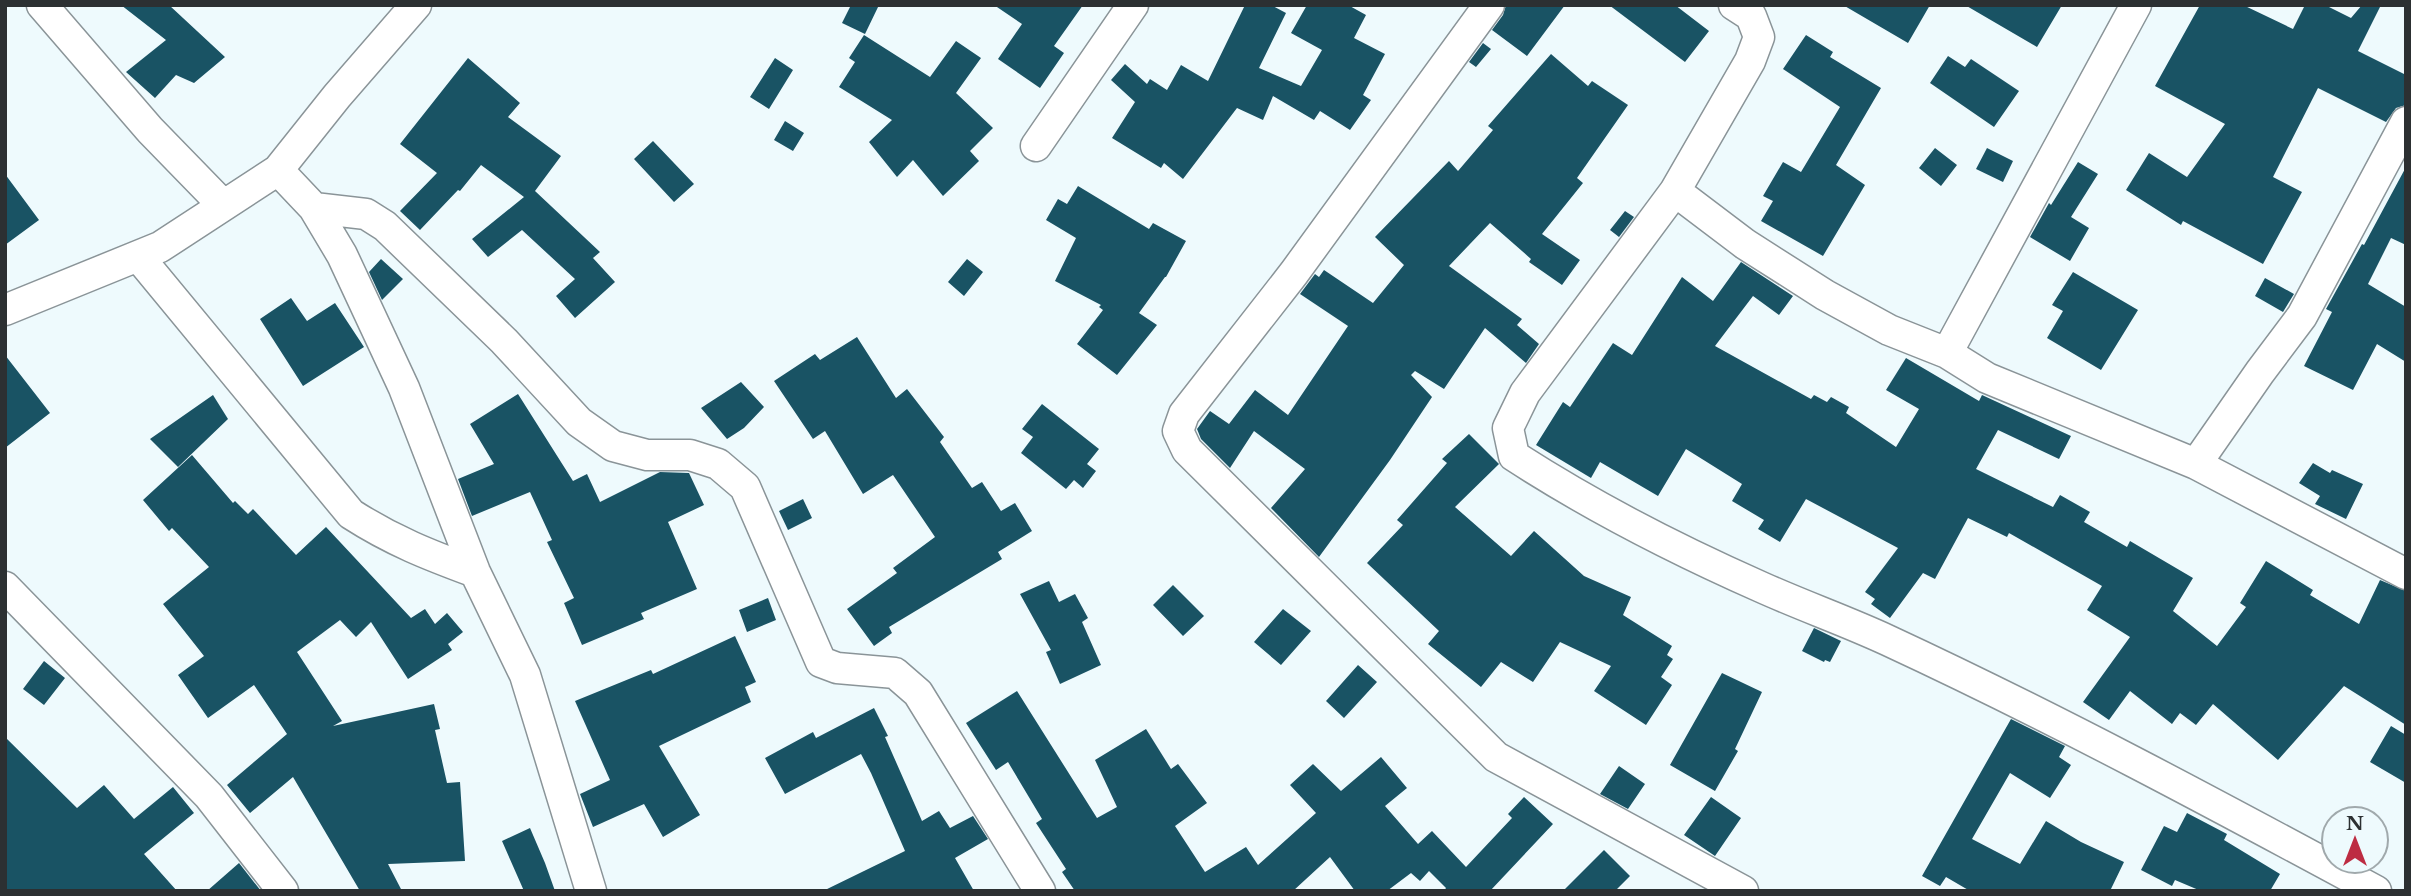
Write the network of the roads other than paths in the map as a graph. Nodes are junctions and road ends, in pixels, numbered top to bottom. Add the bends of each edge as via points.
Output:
1 (41, 5) edge
2 (416, 5) edge
3 (1133, 5) edge
4 (1489, 5) edge
5 (1734, 5) edge
6 (2136, 5) edge
7 (2406, 122) edge
8 (1036, 146) dead end
9 (278, 170) junction
10 (1675, 191) junction
11 (223, 205) junction
12 (314, 208) junction
13 (138, 256) junction
14 (5, 310) edge
15 (1947, 353) junction
16 (2196, 464) junction
17 (475, 572) junction
18 (2406, 574) edge
19 (5, 587) edge
20 (283, 891) edge
21 (591, 891) edge
22 (1040, 891) edge
23 (1743, 891) edge
24 (2376, 891) edge

1 - 11 street via 150,130
2 - 9 street
3 - 8 street
4 - 23 street via 1184,414 1178,431 1187,450 1496,757
5 - 10 street via 1751,16 1759,37 1750,61
6 - 15 street
7 - 16 street via 2302,316
9 - 11 street
9 - 12 street
10 - 15 street via 1745,244 1825,295 1889,330
10 - 24 street via 1525,393 1508,428 1514,456 1652,537 1886,640 2035,712
11 - 13 street via 160,247
12 - 17 street via 342,255 404,388
12 - 22 street via 366,214 385,226 504,341 579,422 612,446 648,454 690,455 718,464 745,487 821,662 837,668 895,673 918,693
13 - 14 street
13 - 17 street via 351,514 414,550
15 - 16 street via 1987,377
16 - 18 street
17 - 21 street via 526,676
19 - 20 street via 209,796

